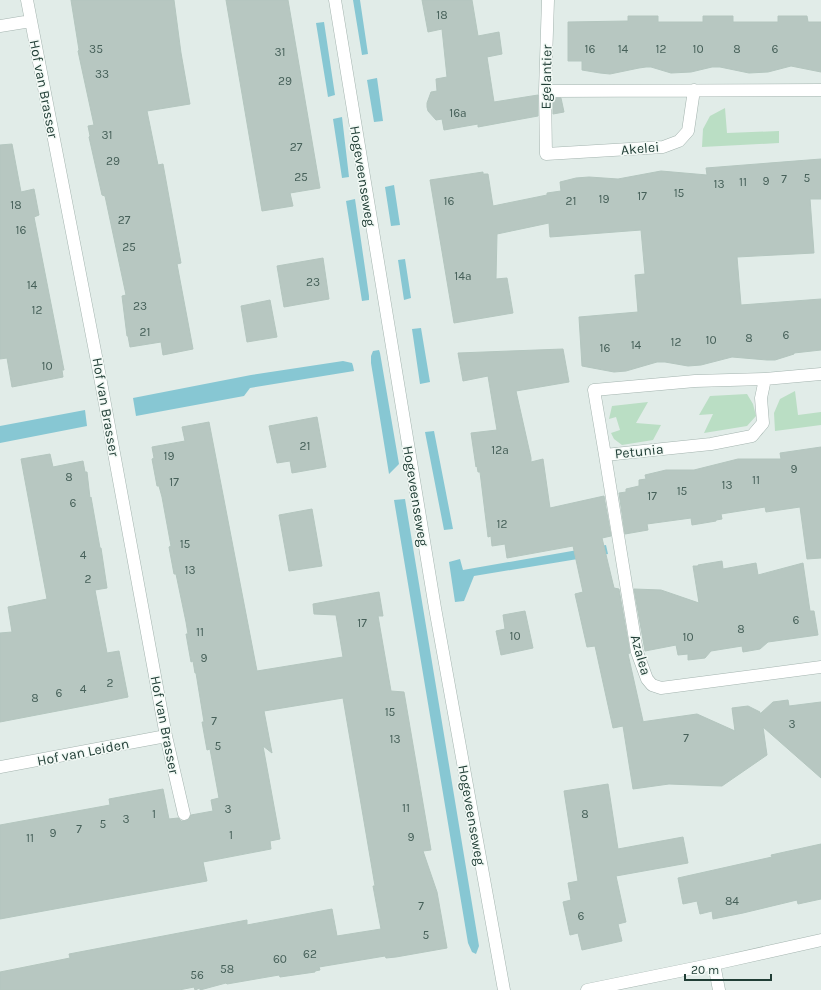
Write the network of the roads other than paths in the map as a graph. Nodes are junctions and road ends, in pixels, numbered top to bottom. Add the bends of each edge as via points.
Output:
1 (27, 0) edge
2 (335, 0) edge
3 (548, 0) edge
4 (31, 21) junction
5 (0, 26) edge
6 (694, 90) junction
7 (821, 90) edge
8 (545, 91) junction
9 (546, 154) joint
10 (821, 374) edge
11 (765, 379) junction
12 (605, 455) junction
13 (821, 667) edge
14 (166, 736) junction
15 (0, 768) edge
16 (184, 814) dead end
17 (821, 940) edge
18 (714, 964) junction
19 (504, 990) edge
20 (587, 990) edge
21 (719, 990) edge

1 - 4 street, Hof van Brasser
2 - 19 street, Hogeveenseweg via 434,608
3 - 8 street, Egelantier
4 - 5 street
4 - 14 street, Hof van Brasser
6 - 7 street
6 - 8 street
6 - 9 street, Akelei via 688,131 679,141 663,147
8 - 9 street, Egelantier
10 - 11 street, Petunia
11 - 12 street, Petunia via 762,398 763,423 752,436 711,444
11 - 12 street, Petunia via 594,390
12 - 13 street, Azalea via 637,652 647,679 652,685 661,688
14 - 15 street, Hof van Leiden
14 - 16 street, Hof van Brasser
17 - 18 street
18 - 20 street
18 - 21 street

